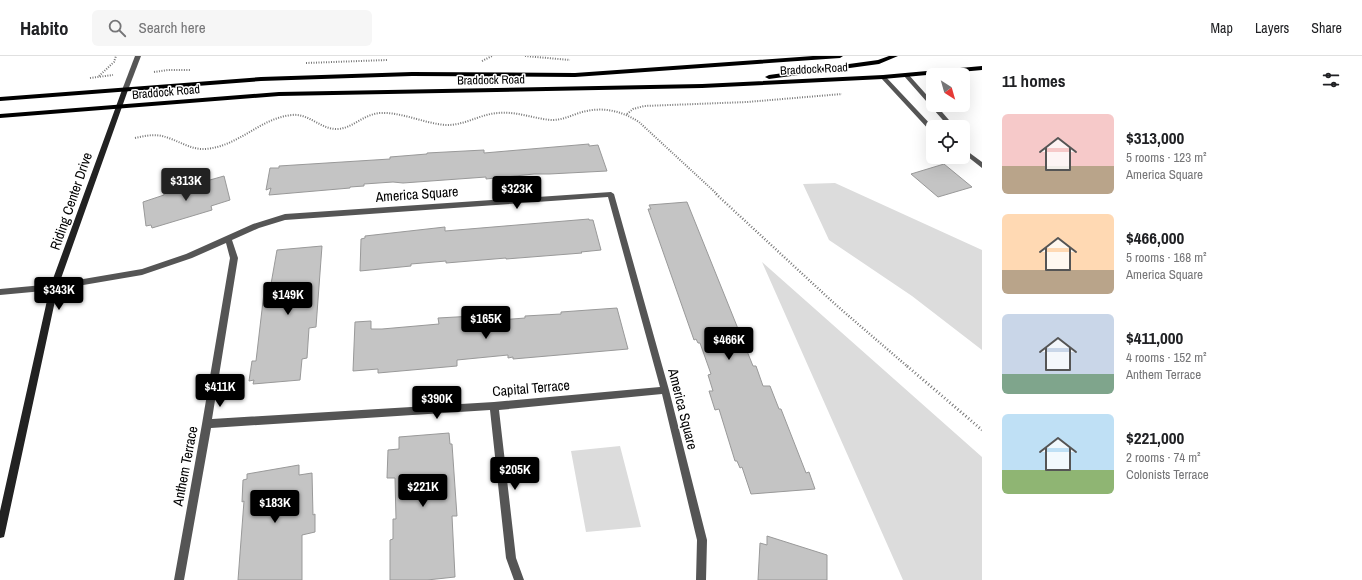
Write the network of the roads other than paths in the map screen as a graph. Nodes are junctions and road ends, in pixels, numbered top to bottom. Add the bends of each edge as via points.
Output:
1 (138, 56) edge
2 (840, 56) edge
3 (895, 56) edge
4 (982, 68) edge
5 (906, 75) junction
6 (883, 77) junction
7 (702, 86) junction
8 (125, 90) junction
9 (0, 99) edge
10 (118, 106) junction
11 (0, 116) edge
12 (946, 120) edge
13 (926, 123) edge
14 (970, 156) edge
15 (982, 166) edge
16 (228, 238) junction
17 (54, 287) junction
18 (0, 292) edge
19 (665, 390) junction
20 (494, 406) junction
21 (207, 424) junction
22 (0, 533) edge
23 (179, 580) edge
24 (519, 580) edge
25 (701, 580) edge

1 - 8 street
2 - 8 main road, Braddock Road via 574,75 340,76 261,79
3 - 7 main road via 879,62
4 - 5 main road, Braddock Road
5 - 6 main road, Braddock Road
5 - 12 street
6 - 7 main road, Braddock Road
6 - 13 street
7 - 10 main road, Braddock Road via 279,94
8 - 9 main road, Braddock Road
8 - 10 street, Riding Center Drive
10 - 11 main road, Braddock Road
10 - 17 street, Riding Center Drive
14 - 15 street
16 - 17 street, America Square via 189,256 142,272
16 - 19 street, America Square via 285,217 611,194
16 - 21 street, Anthem Terrace via 234,258
17 - 18 street, America Square
17 - 22 street, Riding Center Drive
19 - 20 street, Capital Terrace
19 - 25 street, America Square via 702,540
20 - 21 street, Capital Terrace
20 - 24 street via 511,558
21 - 23 street, Anthem Terrace

